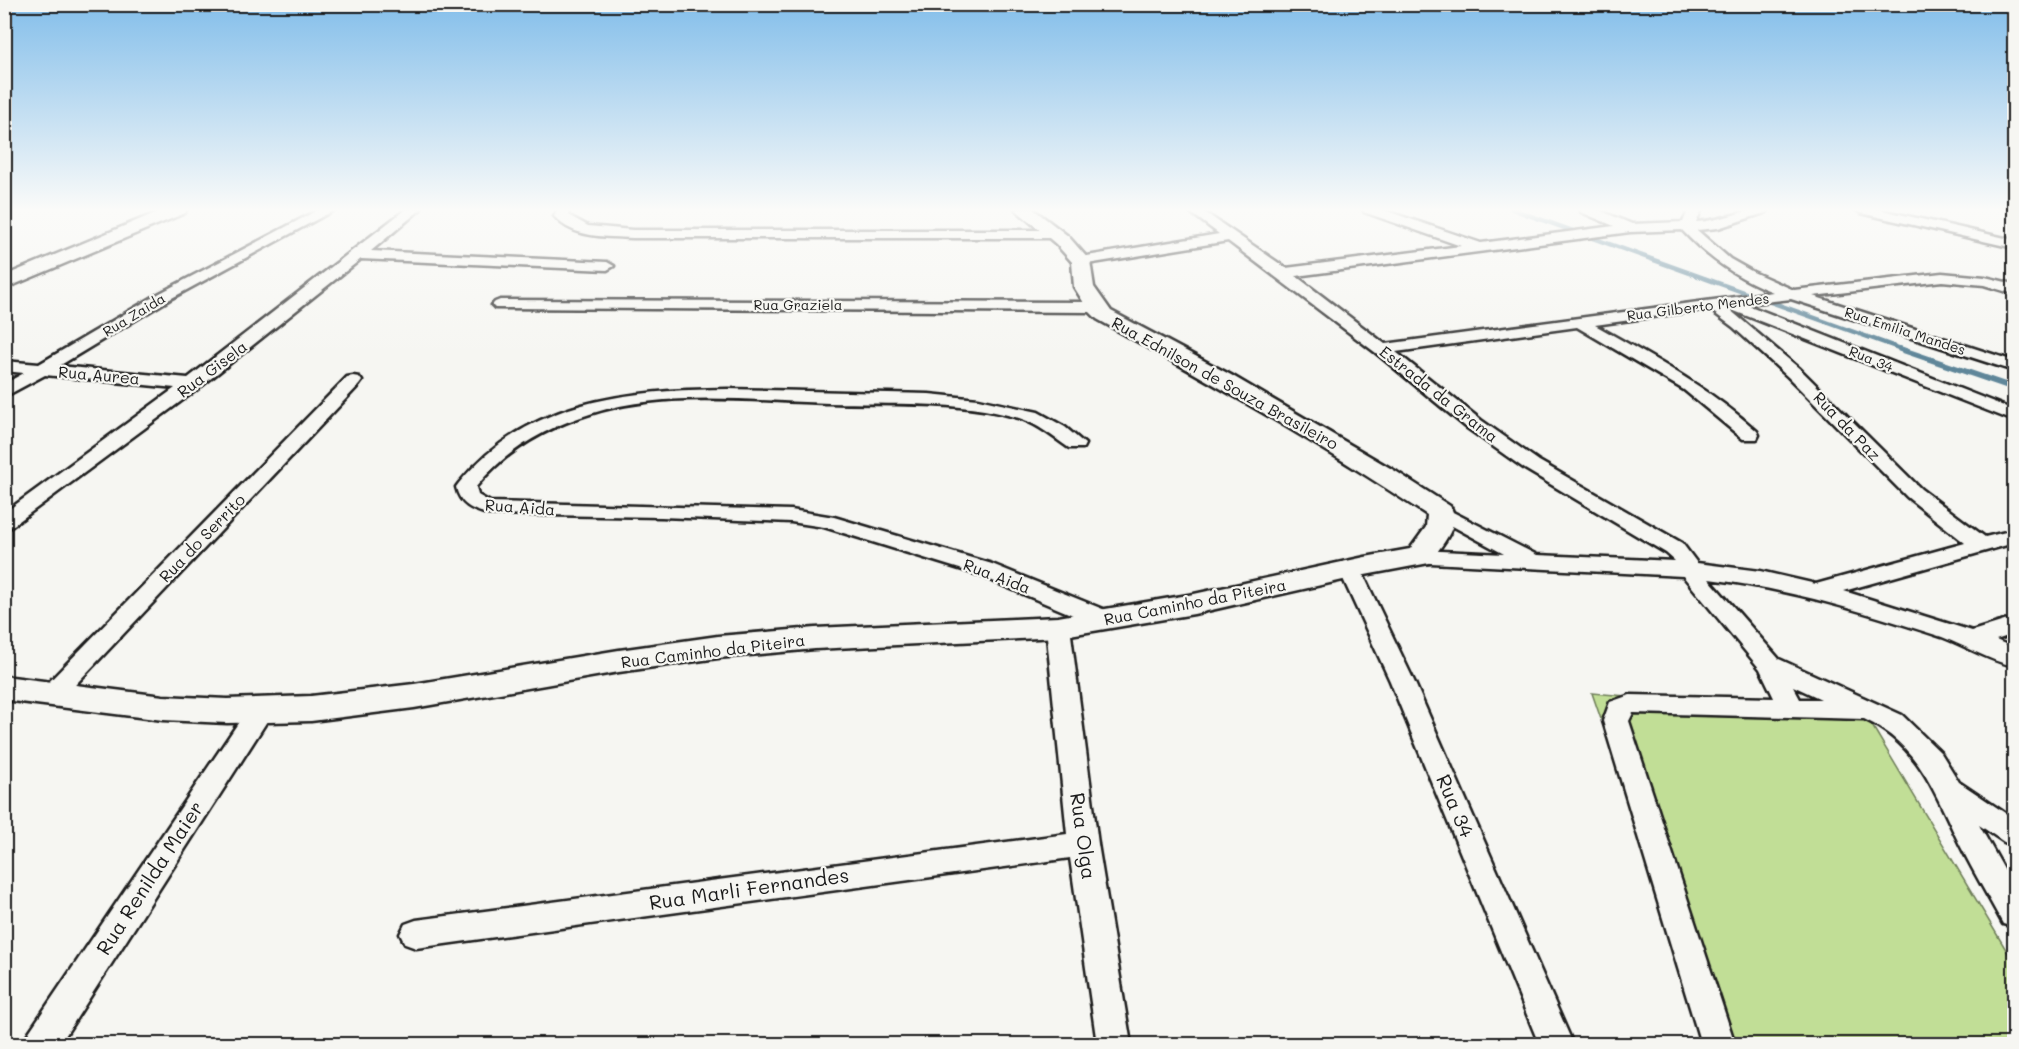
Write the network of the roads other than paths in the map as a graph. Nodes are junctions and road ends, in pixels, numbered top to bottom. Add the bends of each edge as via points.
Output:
1 (63, 258) edge
2 (237, 258) edge
3 (354, 258) edge
4 (425, 258) edge
5 (1078, 258) edge
6 (1099, 258) edge
7 (1262, 258) edge
8 (1402, 258) edge
9 (1721, 258) edge
10 (1081, 261) junction
11 (607, 266) dead end
12 (1283, 273) junction
13 (4, 284) edge
14 (2014, 289) edge
15 (1796, 295) junction
16 (1720, 303) junction
17 (500, 305) dead end
18 (1096, 307) junction
19 (1579, 322) junction
20 (1382, 349) junction
21 (4, 366) edge
22 (2014, 366) edge
23 (42, 370) junction
24 (353, 381) dead end
25 (193, 384) junction
26 (4, 392) edge
27 (2014, 416) edge
28 (1750, 435) dead end
29 (1076, 444) dead end
30 (4, 523) edge
31 (1432, 535) junction
32 (2014, 536) edge
33 (1983, 546) junction
34 (1540, 562) junction
35 (1689, 569) junction
36 (1350, 570) junction
37 (1817, 591) junction
38 (1107, 620) junction
39 (2014, 626) edge
40 (1058, 627) junction
41 (1972, 639) junction
42 (2014, 658) edge
43 (1770, 665) junction
44 (4, 688) edge
45 (51, 695) junction
46 (1792, 709) junction
47 (260, 711) junction
48 (1874, 711) junction
49 (1949, 790) junction
50 (2014, 834) edge
51 (1083, 844) junction
52 (2014, 914) edge
53 (416, 934) dead end
54 (41, 1044) edge
55 (1113, 1044) edge
56 (1556, 1044) edge
57 (1719, 1044) edge

1 - 13 street
2 - 23 street, Rua Zaida
3 - 25 street, Rua Gisela
4 - 11 street
5 - 10 street
6 - 10 street
7 - 12 street, Estrada da Grama
8 - 12 street
9 - 15 street, Rua Emilia Mandes
10 - 18 street, Rua Ednilson de Souza Brasileiro via 1084,287
12 - 20 street, Estrada da Grama
14 - 15 street, Rua Gilberto Mendes via 1985,281 1942,277
15 - 16 street, Rua Gilberto Mendes
15 - 22 street, Rua Emilia Mandes
16 - 19 street, Rua Gilberto Mendes
16 - 27 street, Rua 34
16 - 33 street, Rua da Paz via 1906,486
17 - 18 street, Rua Graziela
18 - 31 street, Rua Ednilson de Souza Brasileiro via 1120,326 1223,380 1388,477
19 - 20 street, Rua Gilberto Mendes
19 - 28 street via 1698,391
20 - 35 street, Estrada da Grama via 1474,424 1532,465 1674,548
21 - 23 street, Rua Aurea
23 - 25 street, Rua Aurea
23 - 26 street, Rua Zaida
24 - 45 street, Rua do Serrito
25 - 30 street, Rua Gisela
29 - 38 street, Rua Aida via 1029,415 966,402 712,395 627,399 559,418 510,443 482,466 466,488 475,504 488,508 661,511 827,521 984,569
31 - 34 street, Rua Caminho da Piteira
31 - 34 street, Rua Caminho da Piteira via 1501,545
31 - 36 street, Rua Caminho da Piteira via 1386,561
32 - 33 street
33 - 37 street
34 - 35 street, Rua Caminho da Piteira
35 - 37 street, Rua Caminho da Piteira via 1760,578
35 - 43 street, Estrada da Grama
36 - 38 street, Rua Caminho da Piteira
36 - 56 street, Rua 34 via 1402,681
37 - 41 street, Rua Caminho da Piteira
38 - 40 street, Rua Caminho da Piteira
39 - 41 street
40 - 47 street, Rua Caminho da Piteira via 734,645 375,702
40 - 51 street, Rua Olga
41 - 42 street, Rua Caminho da Piteira
43 - 46 street
43 - 48 street
44 - 45 street, Rua Caminho da Piteira
45 - 47 street, Rua Caminho da Piteira via 195,711
46 - 48 street
46 - 57 street via 1630,704 1619,709 1616,721
47 - 54 street, Rua Renilda Maier
48 - 49 street via 1912,738
49 - 50 street
49 - 52 street via 1973,843
51 - 53 street, Rua Marli Fernandes
51 - 55 street, Rua Olga

